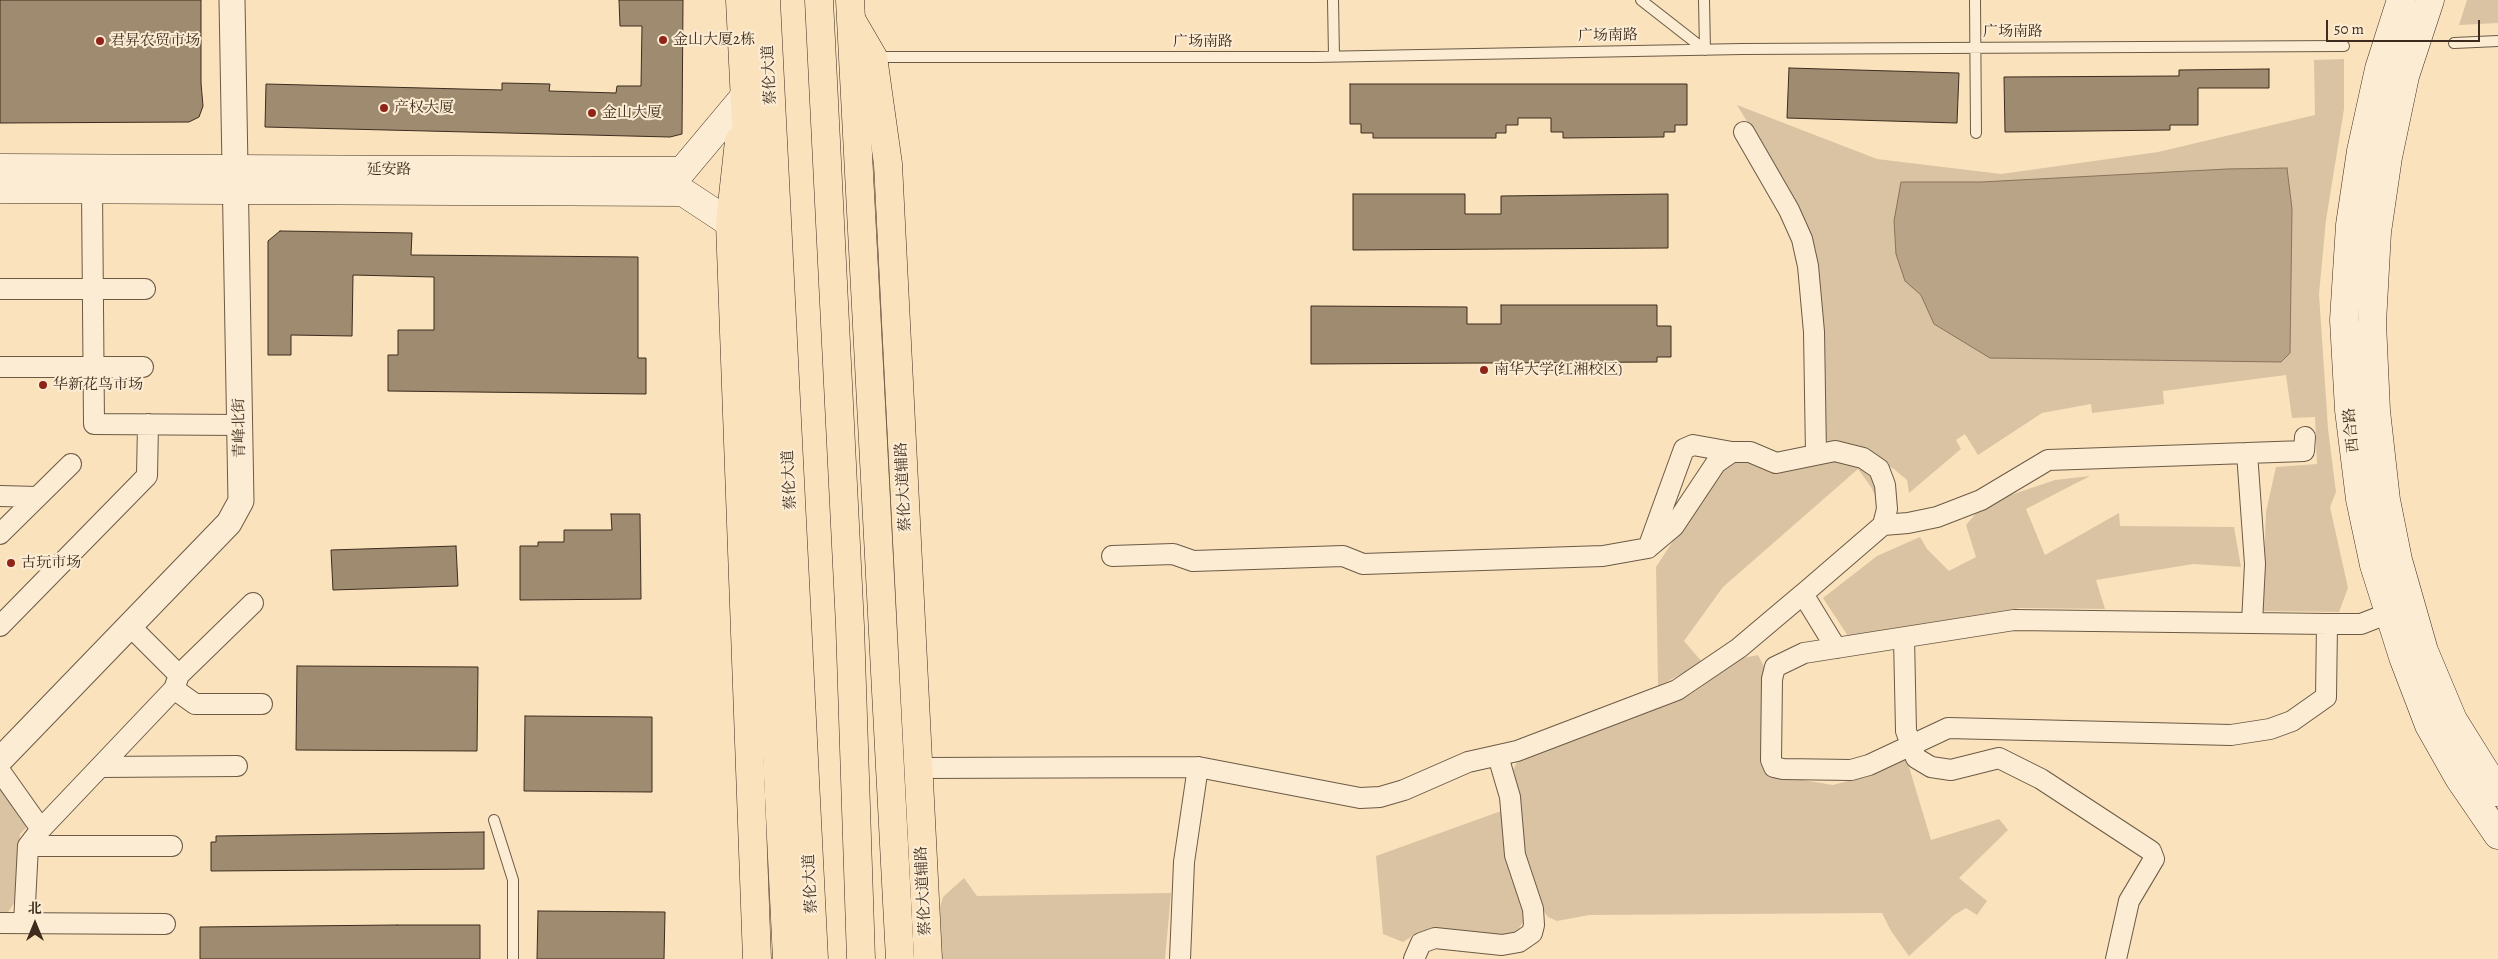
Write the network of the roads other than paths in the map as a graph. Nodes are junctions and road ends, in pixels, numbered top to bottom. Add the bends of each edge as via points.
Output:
1 (232, 0) edge
2 (740, 0) edge
3 (766, 0) edge
4 (819, 0) edge
5 (1333, 0) edge
6 (1642, 0) edge
7 (1704, 0) edge
8 (1975, 0) edge
9 (2401, 0) edge
10 (2430, 0) edge
11 (851, 11) edge
12 (2498, 41) edge
13 (2454, 43) dead end
14 (2344, 46) dead end
15 (1976, 48) junction
16 (1705, 50) junction
17 (1334, 56) junction
18 (873, 57) junction
19 (744, 97) junction
20 (1744, 132) dead end
21 (1976, 133) dead end
22 (0, 168) edge
23 (235, 180) junction
24 (0, 189) edge
25 (92, 190) junction
26 (730, 223) junction
27 (0, 289) edge
28 (93, 289) junction
29 (145, 289) dead end
30 (0, 367) edge
31 (143, 367) dead end
32 (94, 368) junction
33 (148, 424) junction
34 (240, 425) junction
35 (2305, 437) dead end
36 (1732, 452) junction
37 (2247, 453) junction
38 (1816, 454) junction
39 (70, 464) dead end
40 (0, 496) edge
41 (37, 497) junction
42 (1883, 525) junction
43 (0, 534) edge
44 (1648, 548) junction
45 (1112, 556) dead end
46 (1803, 594) junction
47 (253, 603) dead end
48 (2399, 609) junction
49 (2252, 623) junction
50 (2327, 624) junction
51 (0, 626) edge
52 (130, 626) junction
53 (1904, 638) junction
54 (1836, 648) junction
55 (176, 682) junction
56 (262, 704) dead end
57 (1912, 745) junction
58 (1498, 756) junction
59 (0, 760) edge
60 (237, 766) dead end
61 (100, 767) junction
62 (1198, 767) junction
63 (918, 768) junction
64 (0, 771) edge
65 (2498, 792) edge
66 (494, 820) dead end
67 (41, 829) junction
68 (2498, 835) edge
69 (28, 846) junction
70 (172, 846) dead end
71 (0, 923) edge
72 (24, 923) junction
73 (165, 924) dead end
74 (513, 959) edge
75 (757, 959) edge
76 (786, 959) edge
77 (814, 959) edge
78 (861, 959) edge
79 (900, 959) edge
80 (928, 959) edge
81 (1180, 959) edge
82 (1414, 959) edge
83 (2116, 959) edge

1 - 23 street, 青峰北街
2 - 19 main road
3 - 77 main road, 蔡伦大道
4 - 78 main road via 850,626
5 - 17 lane
6 - 16 lane
7 - 16 lane
8 - 15 lane
9 - 48 main road, 西合路 via 2379,69 2361,151 2350,226 2344,320 2349,410 2360,499 2374,565
10 - 48 main road, 西合路 via 2405,76 2388,157 2377,232 2372,323 2376,411
11 - 18 main road, 蔡伦大道辅路
11 - 79 main road
12 - 13 lane
14 - 15 lane, 广场南路
15 - 16 lane, 广场南路
15 - 21 lane
16 - 17 lane, 广场南路
17 - 18 lane, 广场南路
18 - 63 main road, 蔡伦大道辅路 via 888,164
19 - 23 main road, 延安路 via 682,171
19 - 26 main road
19 - 76 main road
20 - 38 street via 1802,239 1814,332
22 - 23 main road, 延安路
23 - 25 main road, 延安路
23 - 26 main road, 延安路 via 683,192
23 - 34 street, 青峰北街
24 - 25 main road, 延安路
25 - 28 street
26 - 75 main road
27 - 28 street
28 - 29 street
28 - 32 street
30 - 32 street
31 - 32 street
32 - 33 street via 94,424
33 - 34 street
33 - 51 street via 147,476
34 - 52 street, 青峰北街 via 241,501 229,523
35 - 37 street via 2304,451
36 - 38 street via 1750,452 1776,463
36 - 44 street via 1716,463 1674,526
36 - 44 street via 1693,445 1684,449
37 - 42 street via 2048,460 1981,500 1937,517
37 - 49 street via 2255,564
38 - 42 street via 1835,451 1863,458 1879,469 1888,508
39 - 41 street
40 - 41 street
41 - 43 street
42 - 46 street
44 - 45 street via 1561,559 1362,564 1343,556 1193,561 1174,554
46 - 54 street
46 - 58 street via 1739,648 1677,690
47 - 55 street
48 - 50 street via 2360,624
48 - 65 main road, 西合路 via 2424,651 2453,720
48 - 68 main road, 西合路 via 2403,657 2430,724 2459,778
49 - 50 street
49 - 53 street via 2014,620
50 - 57 street via 2326,697 2292,721 2270,729 2231,735 1948,728
52 - 55 street
52 - 59 street, 青峰北街
53 - 54 street
53 - 57 street via 1906,731
54 - 57 street via 1804,653 1775,667 1771,760 1774,767 1851,770 1870,765
55 - 56 street via 195,704
55 - 61 street
57 - 83 street via 1916,758 1931,767 1951,770 1999,758 2041,779 2151,852 2154,859 2129,901
58 - 62 street via 1468,762 1404,790 1380,797 1360,798
58 - 82 street via 1510,797 1515,854 1533,909 1532,933 1519,942 1502,945 1434,938 1421,943
60 - 61 street
61 - 67 street
62 - 63 street
62 - 81 street via 1184,862
63 - 80 main road, 蔡伦大道辅路
64 - 67 street
66 - 74 lane via 513,880
67 - 69 street
69 - 70 street
69 - 72 street
71 - 72 street
72 - 73 street

